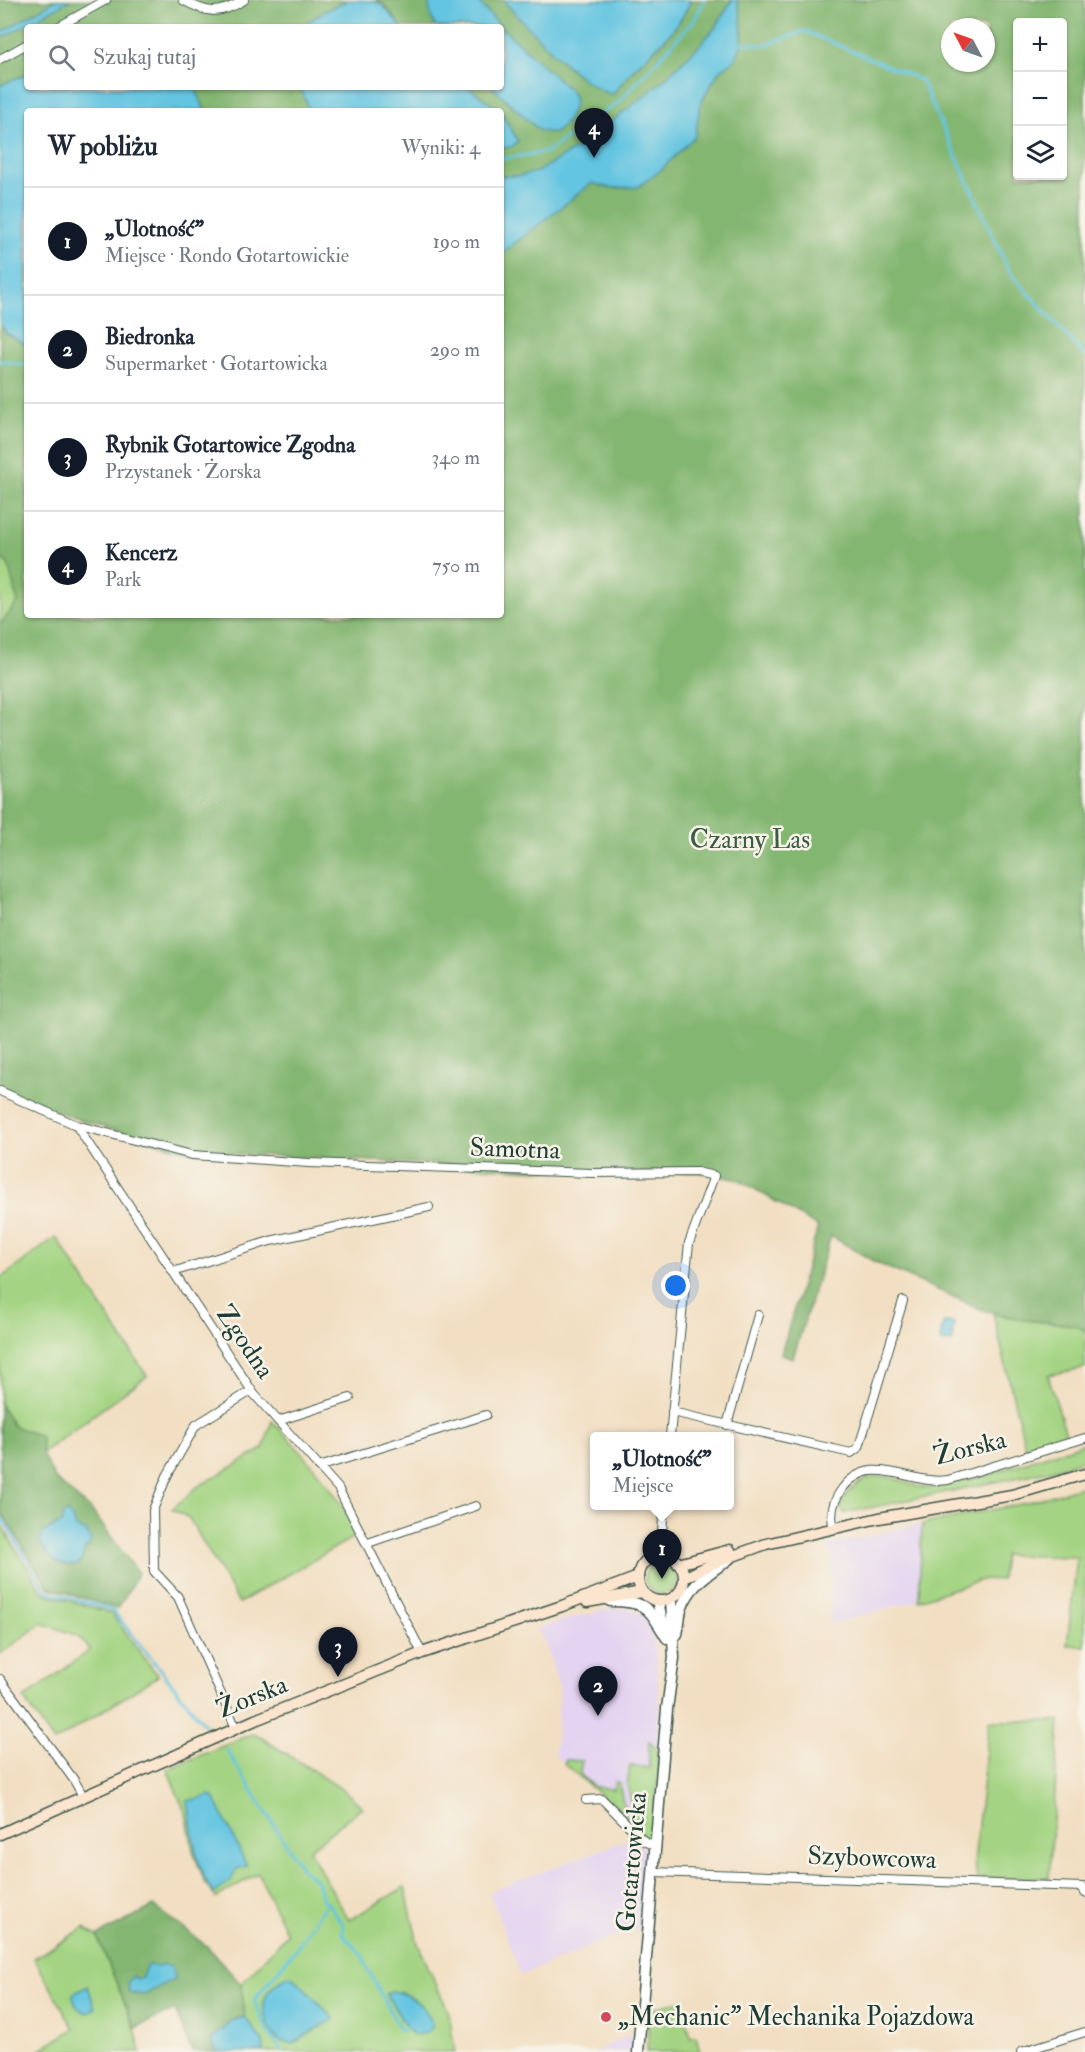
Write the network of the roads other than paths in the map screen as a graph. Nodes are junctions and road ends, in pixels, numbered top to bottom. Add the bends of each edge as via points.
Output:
1 (106, 0) edge
2 (183, 0) edge
3 (243, 0) edge
4 (63, 24) edge
5 (24, 46) edge
6 (0, 59) edge
7 (0, 1091) edge
8 (76, 1125) junction
9 (429, 1208) dead end
10 (173, 1272) junction
11 (903, 1302) dead end
12 (758, 1316) dead end
13 (251, 1391) junction
14 (350, 1398) dead end
15 (672, 1412) junction
16 (486, 1415) dead end
17 (278, 1421) junction
18 (727, 1425) junction
19 (670, 1432) edge
20 (1085, 1438) edge
21 (319, 1467) junction
22 (1085, 1474) edge
23 (476, 1506) dead end
24 (664, 1510) edge
25 (834, 1529) junction
26 (662, 1532) junction
27 (786, 1540) junction
28 (368, 1543) junction
29 (736, 1554) junction
30 (654, 1557) junction
31 (674, 1560) junction
32 (638, 1577) junction
33 (684, 1578) junction
34 (642, 1592) junction
35 (671, 1599) junction
36 (596, 1600) junction
37 (657, 1601) junction
38 (562, 1606) junction
39 (670, 1642) junction
40 (422, 1653) junction
41 (0, 1679) edge
42 (236, 1728) junction
43 (83, 1796) junction
44 (586, 1800) dead end
45 (0, 1834) edge
46 (655, 1846) junction
47 (653, 1872) junction
48 (1085, 1893) edge
49 (1085, 2032) edge
50 (638, 2052) edge
51 (1021, 2052) edge

1 - 4 street
2 - 3 street via 199,10 213,12
5 - 6 street
7 - 8 street
8 - 10 street, Zgodna
8 - 15 street, Samotna via 192,1155 580,1173 697,1172 714,1176 689,1243
9 - 10 street via 270,1241
10 - 13 street, Zgodna
11 - 18 street via 859,1447 850,1453
12 - 18 street
13 - 17 street, Zgodna
13 - 42 street via 196,1425 153,1510 154,1571 178,1597
14 - 17 street
15 - 18 street
15 - 19 street, Samotna
16 - 21 street
17 - 21 street, Zgodna
20 - 25 street, Żorska via 948,1480 930,1482 885,1470 863,1473 836,1498
21 - 28 street, Zgodna via 338,1488
22 - 25 main road, Żorska via 1012,1495
23 - 28 street
24 - 26 street
25 - 27 main road, Żorska
26 - 30 street
26 - 31 street
27 - 29 main road, Żorska
27 - 31 main road, Żorska via 744,1545 697,1560
28 - 40 street, Zgodna
29 - 33 main road, Żorska
29 - 39 street via 689,1593
30 - 31 main road
30 - 32 main road via 644,1563
31 - 33 main road
32 - 34 main road
32 - 38 main road, Żorska
33 - 35 main road via 681,1590
34 - 36 main road, Żorska
34 - 37 main road
35 - 37 main road
35 - 39 street, Gotartowicka
36 - 38 main road, Żorska
36 - 39 street via 637,1602 651,1613
37 - 39 street, Gotartowicka
38 - 40 main road, Żorska
39 - 46 street, Gotartowicka
40 - 42 main road, Żorska
41 - 43 street
42 - 43 main road, Żorska
43 - 45 main road, Żorska
44 - 46 street via 602,1799
46 - 47 street, Gotartowicka
47 - 48 street, Szybowcowa via 1083,1887
47 - 50 street, Gotartowicka
49 - 51 street

